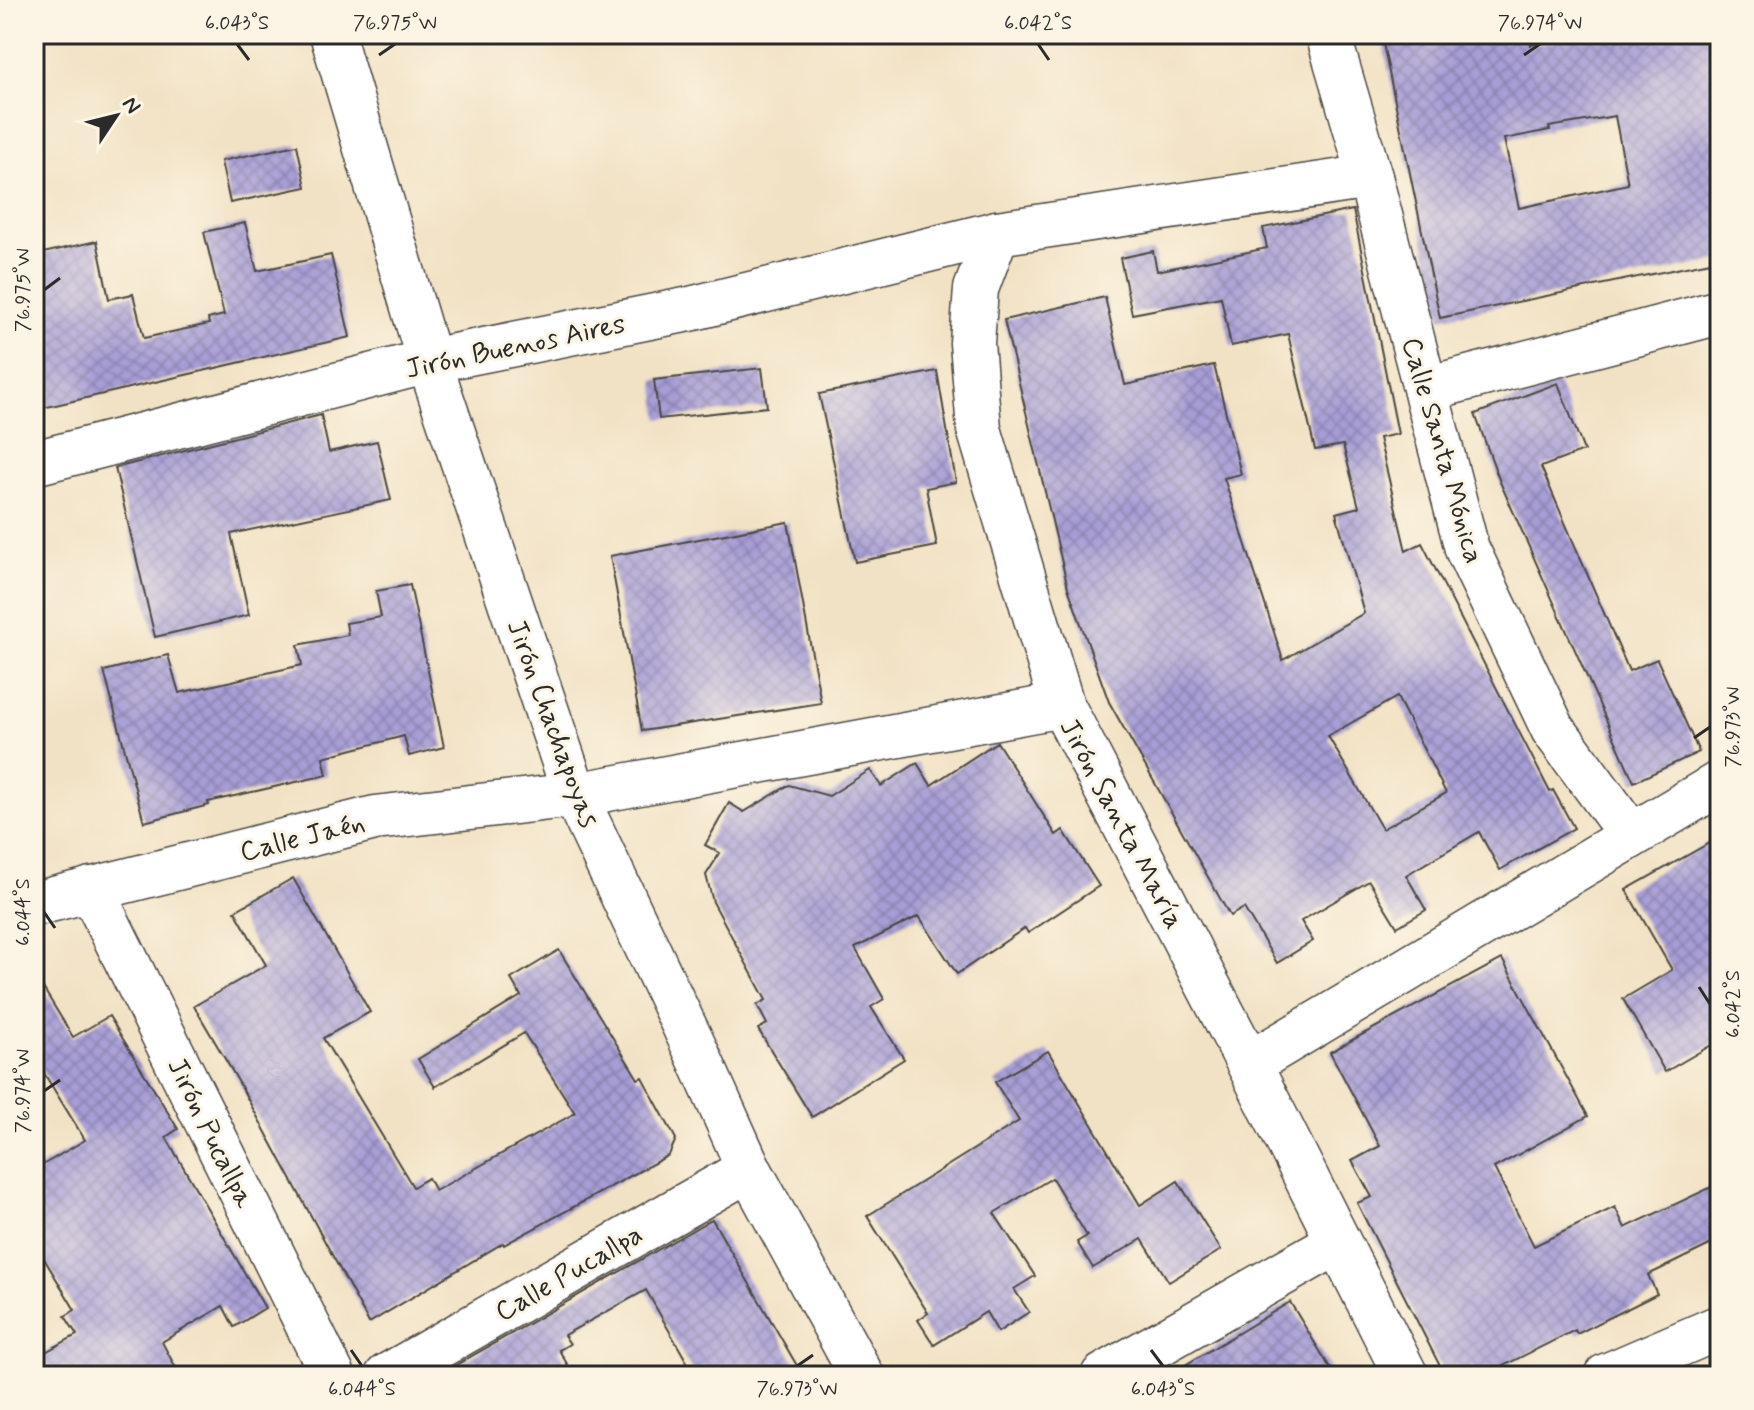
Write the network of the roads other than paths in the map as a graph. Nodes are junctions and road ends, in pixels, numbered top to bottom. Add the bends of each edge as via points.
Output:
1 (332, 34) edge
2 (1328, 34) edge
3 (1370, 177) junction
4 (997, 233) junction
5 (1720, 312) edge
6 (429, 361) junction
7 (1426, 389) junction
8 (34, 463) edge
9 (1062, 705) junction
10 (1720, 783) edge
11 (575, 795) junction
12 (1631, 835) junction
13 (91, 889) junction
14 (34, 904) edge
15 (1249, 1064) junction
16 (749, 1169) junction
17 (1338, 1242) junction
18 (1720, 1327) edge
19 (333, 1376) edge
20 (387, 1376) edge
21 (862, 1376) edge
22 (1103, 1376) edge
23 (1406, 1376) edge
24 (1606, 1376) edge

1 - 6 street, Jirón Chachapoyas
2 - 3 street, Calle Santa Mónica
3 - 4 street, Jirón Buenos Aires
3 - 7 street, Calle Santa Mónica
4 - 6 street, Jirón Buenos Aires via 690,309
4 - 9 street, Jirón Santa María via 976,289 972,343 979,429
5 - 7 street
6 - 8 street, Jirón Buenos Aires
6 - 11 street, Jirón Chachapoyas
7 - 12 street, Calle Santa Mónica via 1467,549 1553,729
9 - 11 street, Calle Jaén
9 - 15 street, Jirón Santa María
10 - 12 street
11 - 13 street, Calle Jaén via 375,818
11 - 16 street, Jirón Chachapoyas
12 - 15 street
13 - 14 street, Calle Jaén
13 - 19 street, Jirón Pucallpa
15 - 17 street, Jirón Santa María
16 - 20 street, Calle Pucallpa
16 - 21 street, Jirón Chachapoyas
17 - 22 street
17 - 23 street, Jirón Santa María
18 - 24 street

